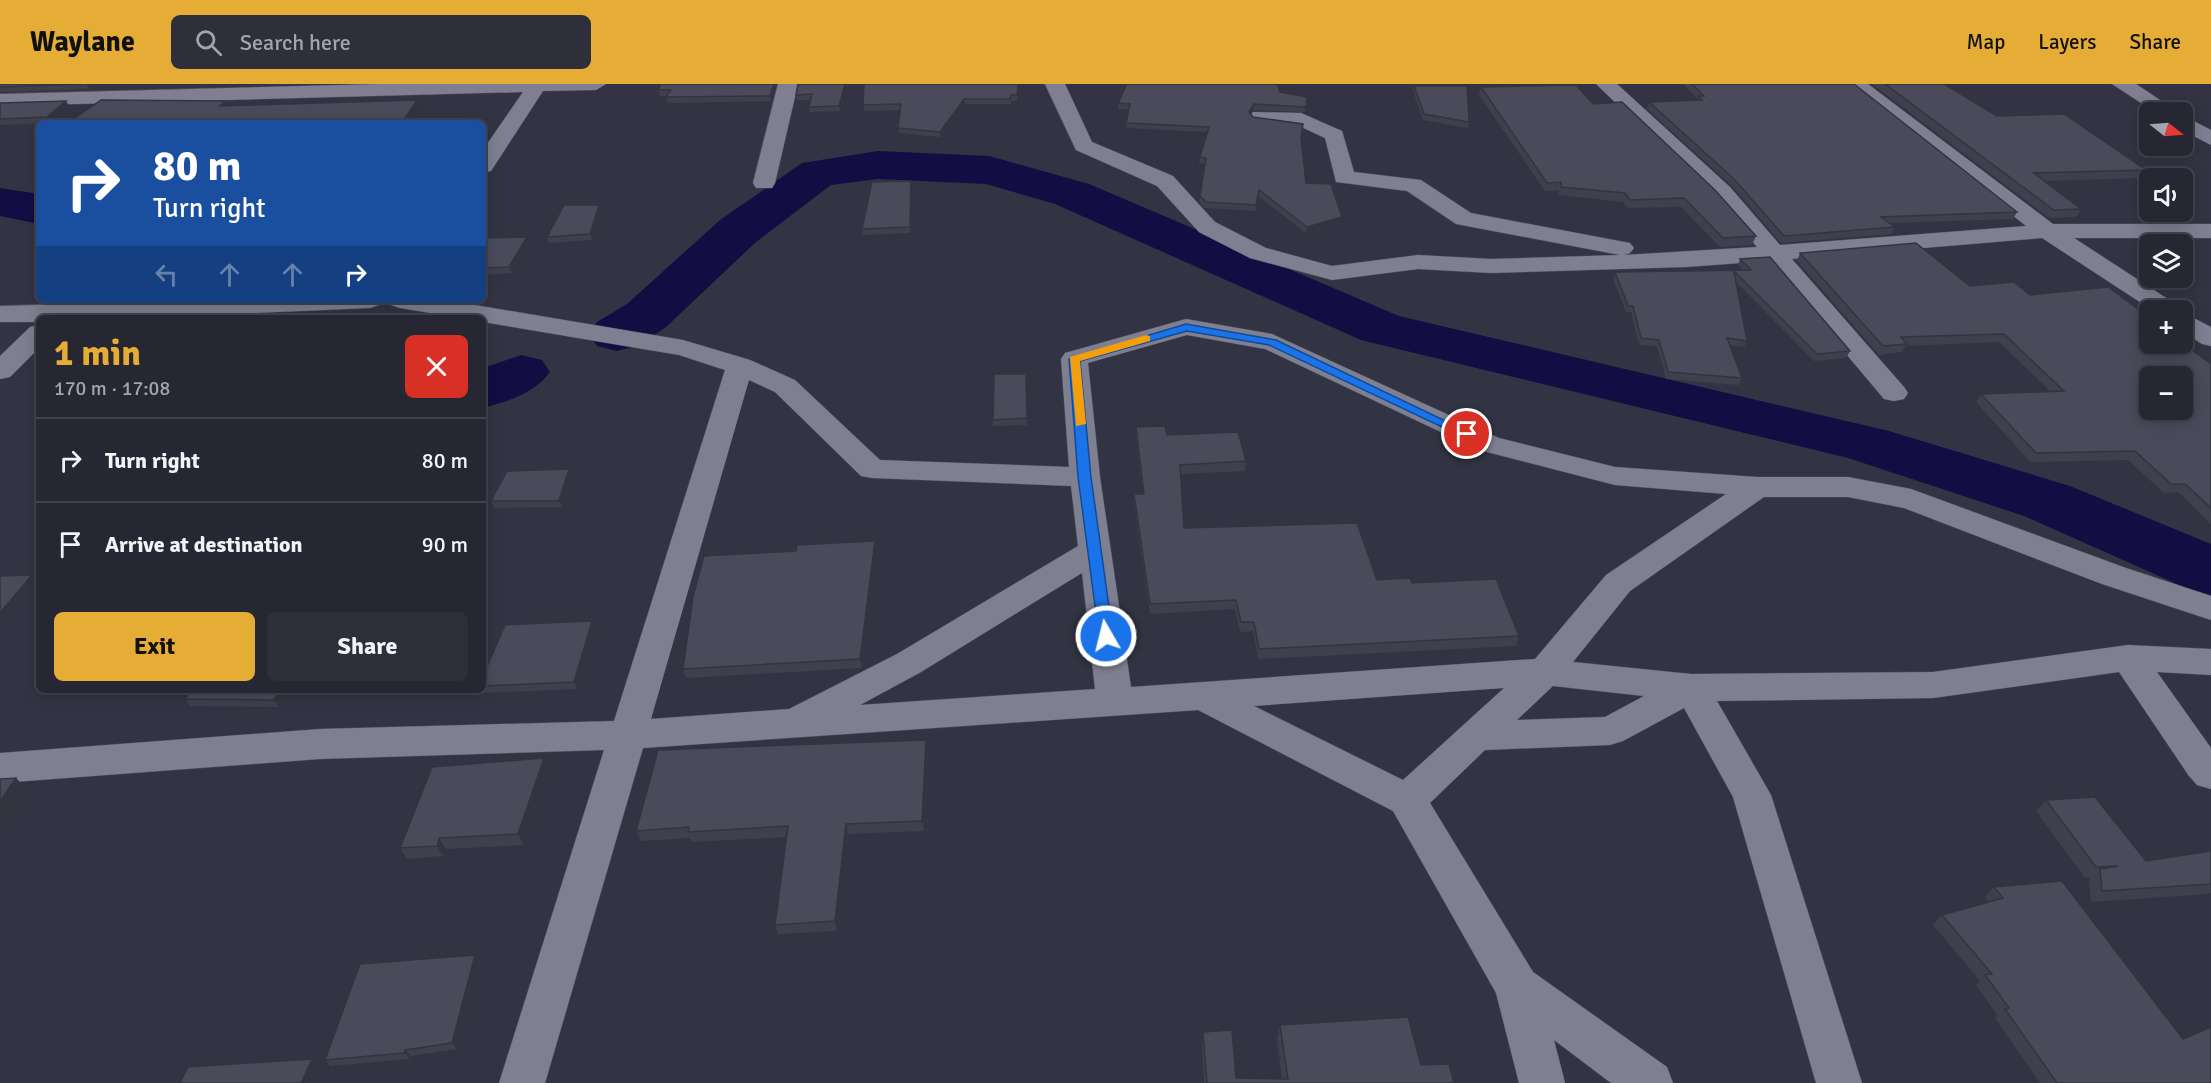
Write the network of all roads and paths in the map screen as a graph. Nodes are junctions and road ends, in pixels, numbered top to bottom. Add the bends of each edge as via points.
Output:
1 (38, 84) edge
2 (596, 84) edge
3 (788, 84) edge
4 (1055, 84) edge
5 (1606, 84) edge
6 (1856, 84) edge
7 (2122, 84) edge
8 (537, 85) edge
9 (8, 100) edge
10 (2152, 102) edge
11 (1260, 116) edge
12 (2193, 128) edge
13 (2211, 139) edge
14 (486, 162) edge
15 (764, 183) dead end
16 (2047, 231) junction
17 (2211, 231) edge
18 (1773, 251) junction
19 (1686, 260) junction
20 (2153, 300) edge
21 (311, 303) edge
22 (418, 303) edge
23 (0, 314) edge
24 (36, 315) edge
25 (76, 315) edge
26 (2193, 327) edge
27 (36, 336) edge
28 (2211, 338) edge
29 (740, 366) junction
30 (0, 371) edge
31 (1894, 393) dead end
32 (1085, 477) junction
33 (1757, 487) junction
34 (1095, 550) junction
35 (2211, 608) edge
36 (2128, 658) junction
37 (2211, 662) edge
38 (1545, 672) junction
39 (1691, 688) junction
40 (1201, 695) junction
41 (1115, 701) junction
42 (790, 724) junction
43 (626, 735) junction
44 (1476, 736) junction
45 (0, 768) edge
46 (2211, 774) edge
47 (1407, 800) junction
48 (1517, 987) junction
49 (522, 1083) edge
50 (1542, 1083) edge
51 (1650, 1083) edge
52 (1839, 1083) edge

1 - 9 street
2 - 8 street
3 - 15 street
4 - 19 street via 1083,146 1165,181 1207,227 1258,253 1332,273 1418,262 1491,266
5 - 18 street via 1722,192
6 - 16 street
7 - 10 street
8 - 9 street
8 - 14 street
11 - 19 street via 1301,119 1335,135 1344,177 1413,184 1464,219
12 - 13 street
16 - 17 street
16 - 18 street
16 - 20 street
18 - 19 street
18 - 31 street
21 - 25 street
22 - 29 street via 682,348
23 - 24 street
26 - 28 street
27 - 30 street
29 - 32 street via 785,386 872,469
29 - 43 street
32 - 33 street via 1074,359 1186,327 1272,342 1488,444 1615,476
32 - 34 street
33 - 35 street via 1848,487 1911,500
33 - 38 street via 1618,584
34 - 41 street
34 - 42 street via 909,663
36 - 37 street
36 - 39 street via 1934,685
36 - 46 street
38 - 39 street
38 - 40 street
38 - 44 street
39 - 44 street via 1610,731
39 - 52 street via 1752,795
40 - 41 street
40 - 47 street
41 - 42 street
42 - 43 street
43 - 45 street via 320,744
43 - 49 street
44 - 47 street
47 - 48 street
48 - 50 street
48 - 51 street

